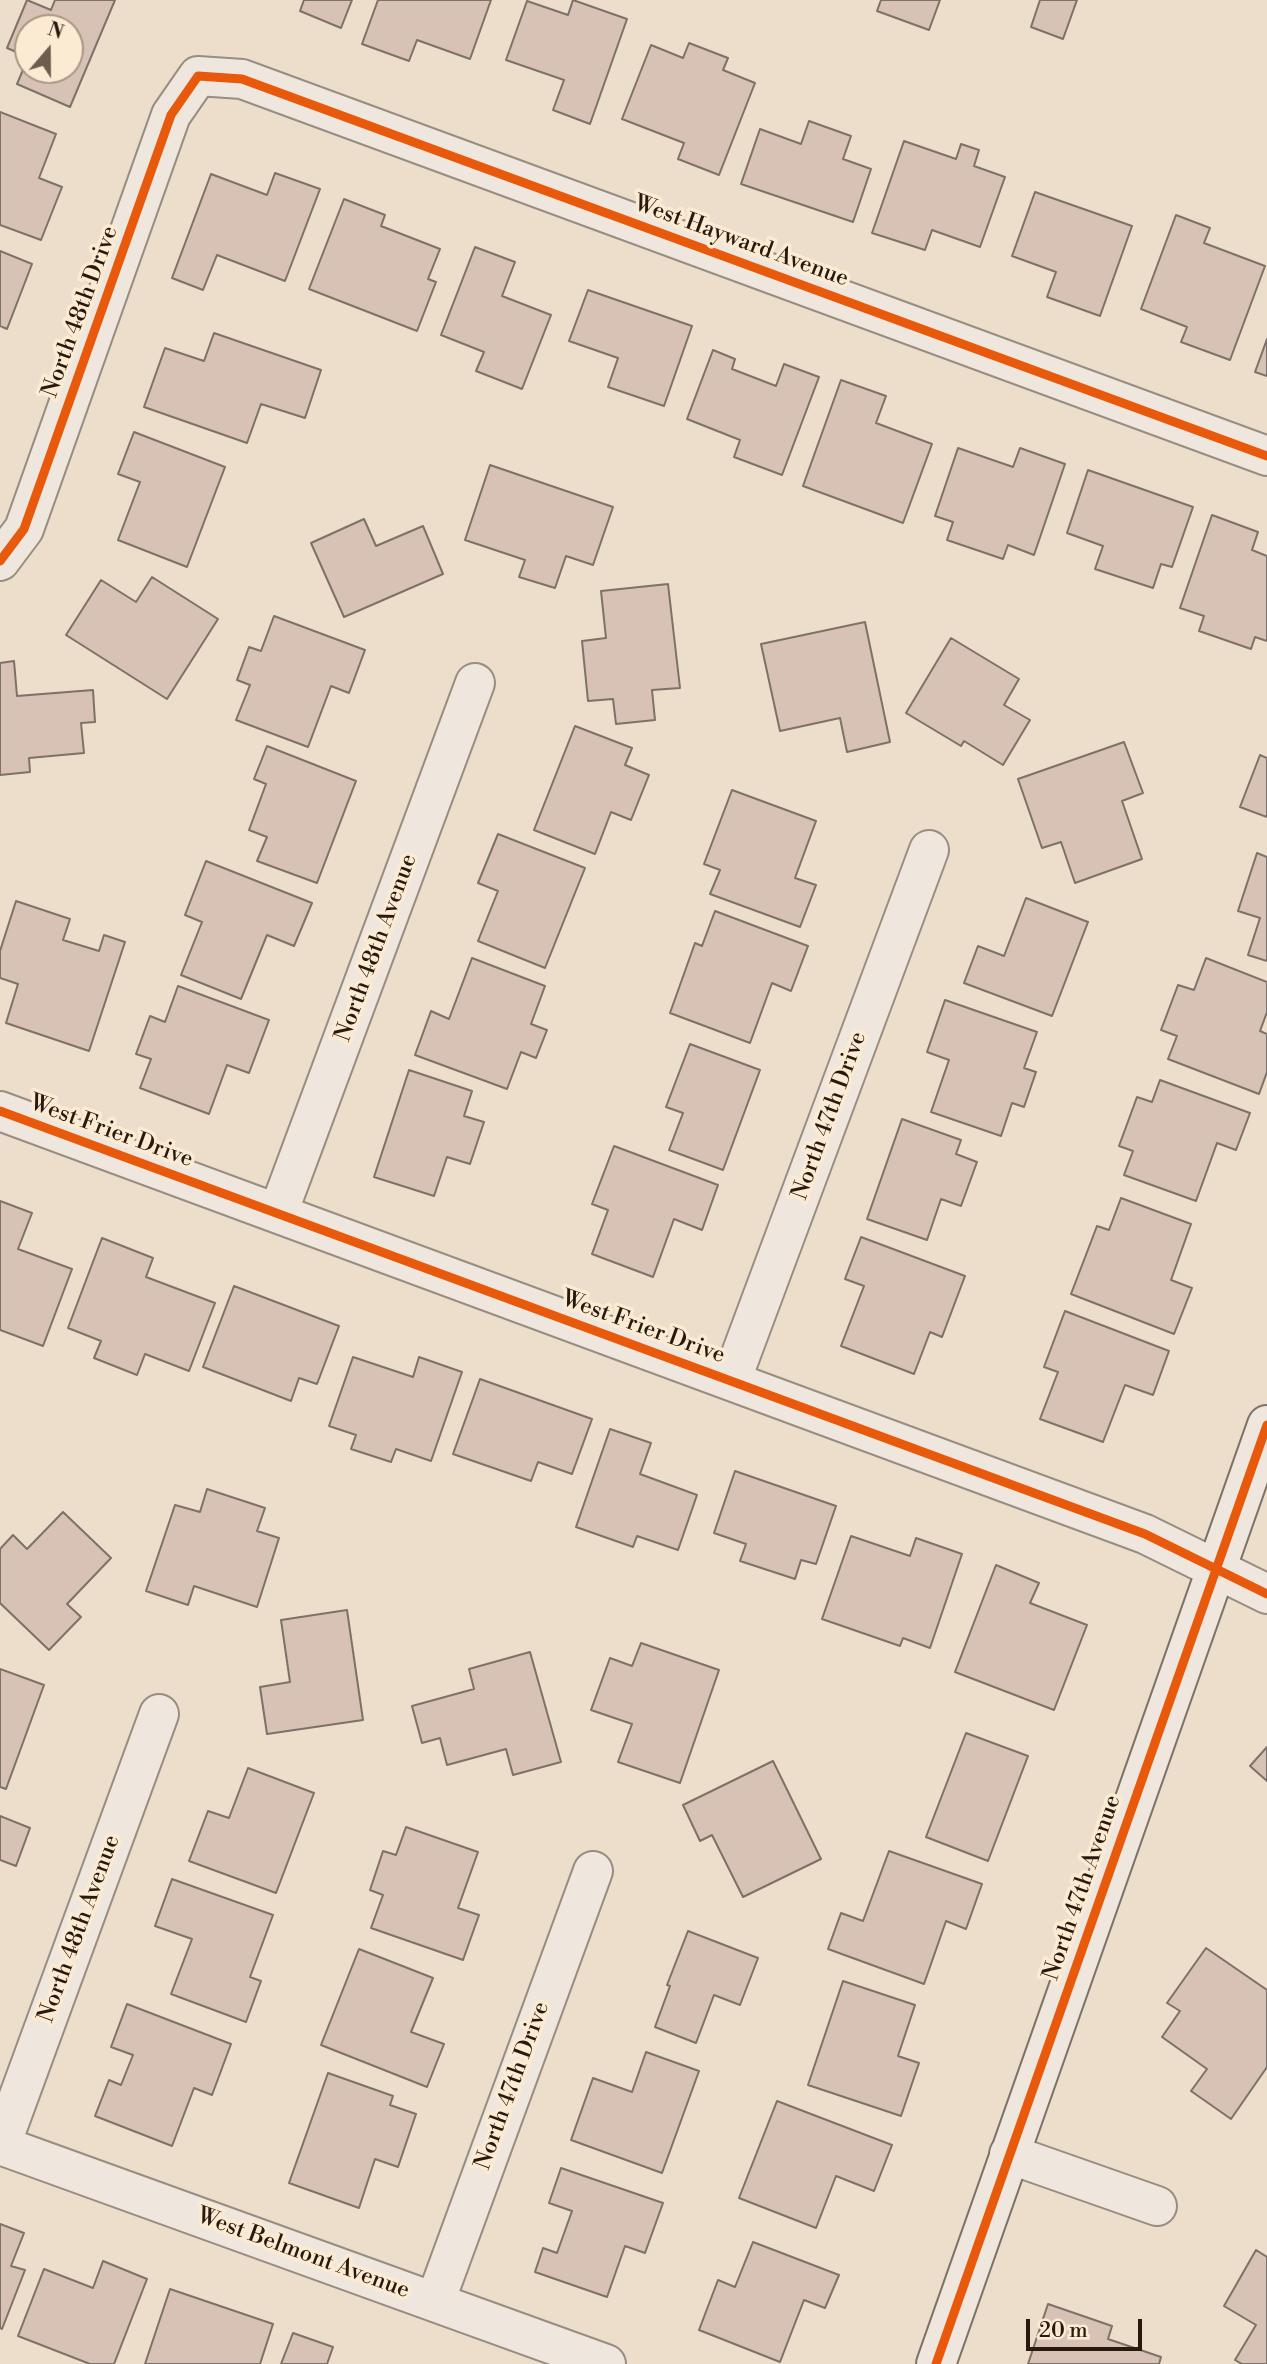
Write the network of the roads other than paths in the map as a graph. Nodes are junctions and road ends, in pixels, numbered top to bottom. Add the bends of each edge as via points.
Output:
1 (198, 76) joint
2 (1267, 456) edge
3 (0, 561) edge
4 (475, 683) dead end
5 (929, 850) dead end
6 (0, 1111) edge
7 (278, 1213) junction
8 (731, 1381) junction
9 (1267, 1425) edge
10 (1215, 1570) junction
11 (1267, 1594) edge
12 (159, 1714) dead end
13 (593, 1871) dead end
14 (1, 2145) edge
15 (1009, 2154) junction
16 (1157, 2206) dead end
17 (435, 2302) junction
18 (606, 2364) edge
19 (936, 2364) edge

1 - 2 street, West Hayward Avenue via 242,79
1 - 3 street, North 48th Drive via 171,115 24,529
4 - 7 street, North 48th Avenue
5 - 8 street, North 47th Drive
6 - 7 street, West Frier Drive
7 - 8 street, West Frier Drive
8 - 10 street, West Frier Drive via 1145,1534
9 - 10 street, North 47th Avenue
10 - 11 street, West Frier Drive
10 - 15 street, North 47th Avenue
12 - 14 street, North 48th Avenue
13 - 17 street, North 47th Drive
14 - 17 street, West Belmont Avenue
15 - 16 street
15 - 19 street, North 47th Avenue
17 - 18 street, West Belmont Avenue

